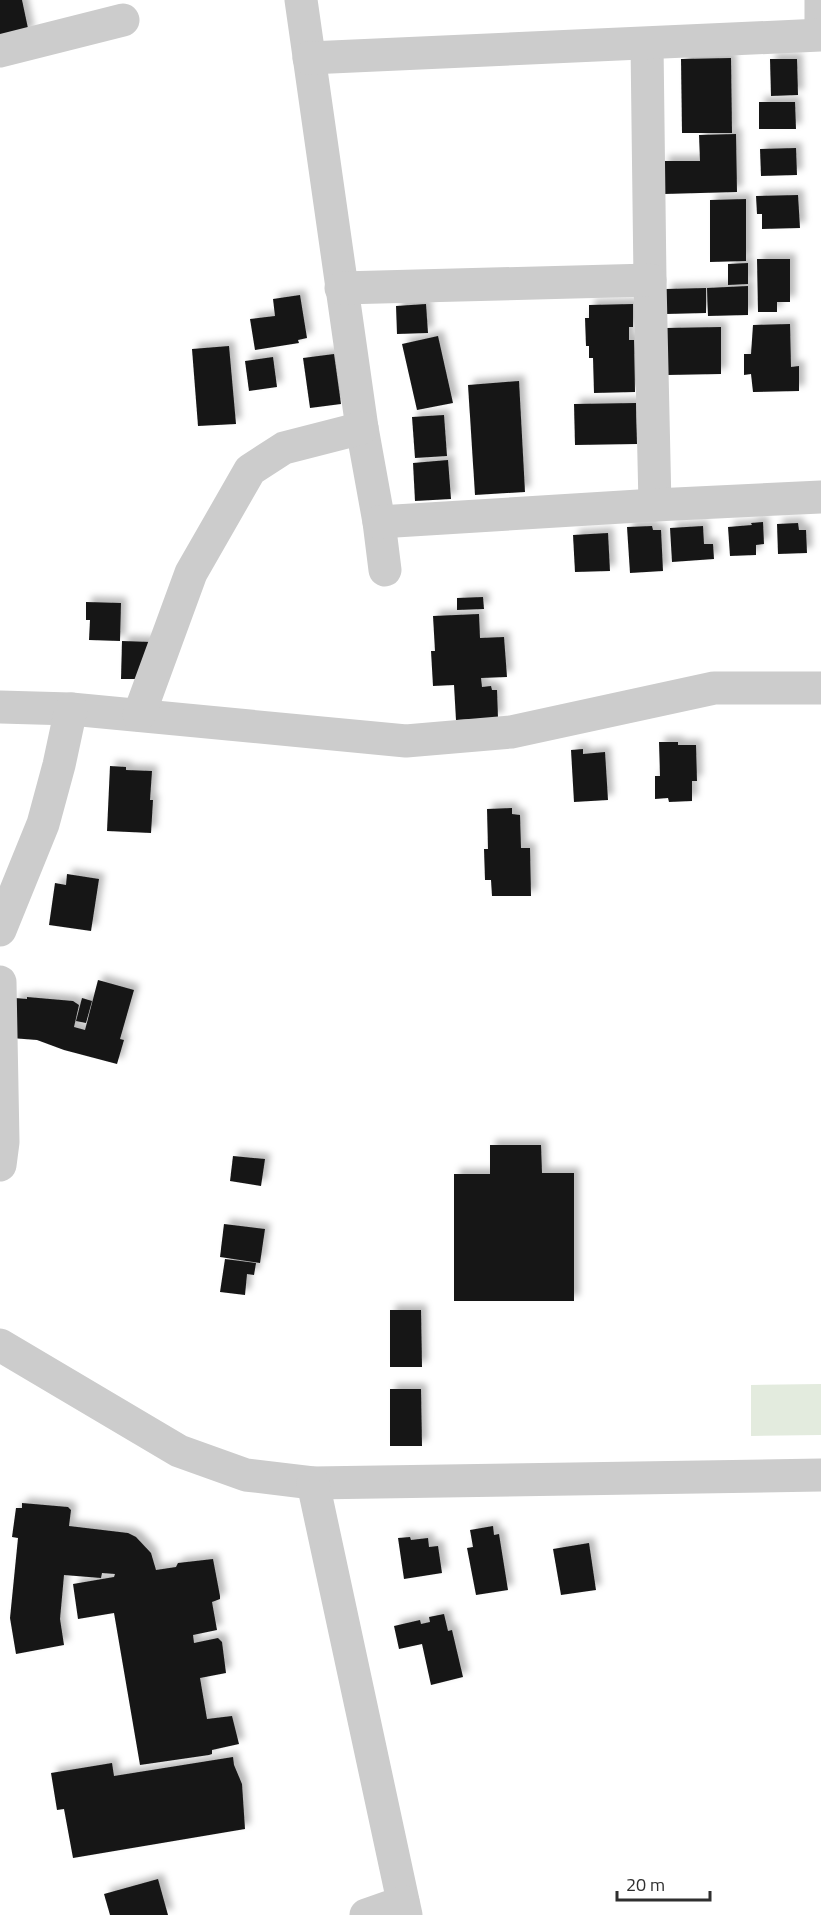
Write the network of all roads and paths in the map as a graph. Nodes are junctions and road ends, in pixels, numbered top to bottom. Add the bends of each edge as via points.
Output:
1 (301, 0) edge
2 (821, 0) edge
3 (123, 20) dead end
4 (821, 23) edge
5 (821, 35) edge
6 (647, 44) junction
7 (0, 51) edge
8 (309, 58) junction
9 (650, 280) junction
10 (341, 288) junction
11 (362, 428) junction
12 (821, 497) edge
13 (655, 505) junction
14 (379, 522) junction
15 (385, 570) dead end
16 (821, 688) edge
17 (0, 707) edge
18 (71, 709) junction
19 (139, 715) junction
20 (0, 930) edge
21 (0, 982) edge
22 (0, 1165) edge
23 (0, 1346) edge
24 (821, 1475) edge
25 (313, 1483) junction
26 (405, 1908) edge
27 (366, 1915) edge

1 - 8 street
2 - 4 street
3 - 7 street
5 - 6 street
6 - 8 street
6 - 9 street
8 - 10 street
9 - 10 street
9 - 13 street
10 - 11 street
11 - 14 street
11 - 19 street via 284,448 250,470 190,573
12 - 13 street
13 - 14 street
14 - 15 street
16 - 19 street via 714,688 511,732 406,741
17 - 18 street
18 - 19 street
18 - 20 street via 44,824
21 - 22 street
23 - 25 street via 179,1451 246,1475
24 - 25 street
25 - 26 street
26 - 27 street

